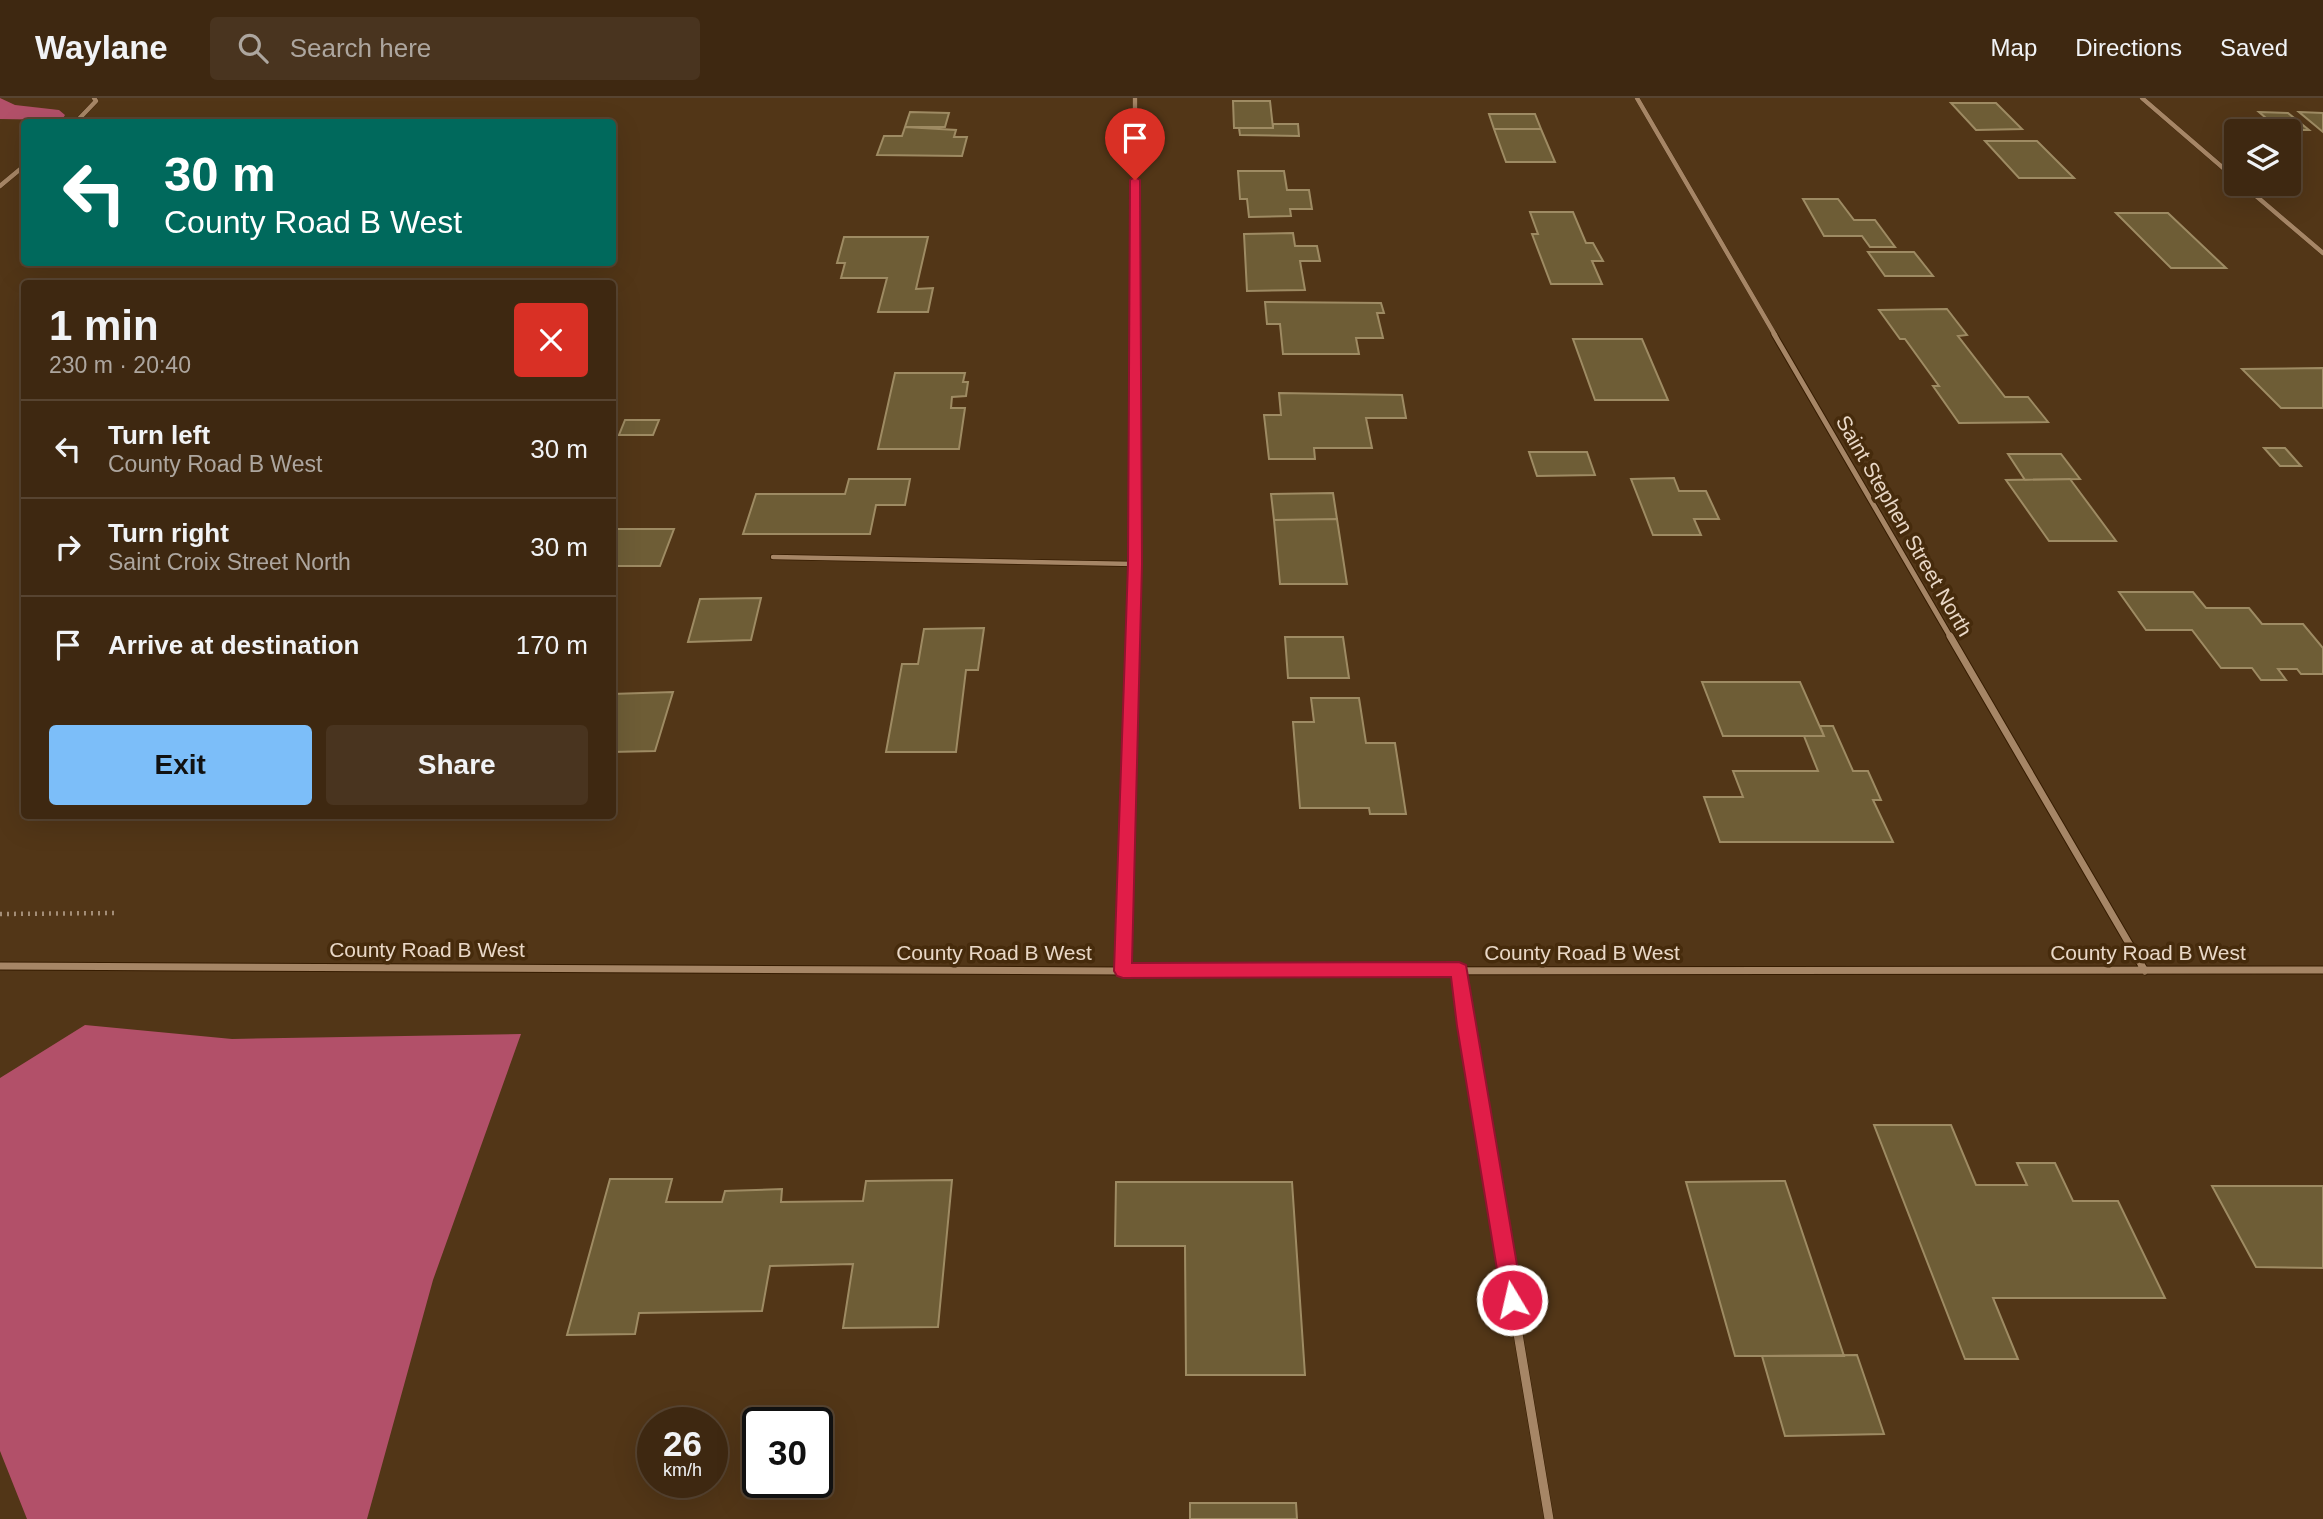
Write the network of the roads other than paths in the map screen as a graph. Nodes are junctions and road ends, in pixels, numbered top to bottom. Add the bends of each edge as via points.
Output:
1 (94, 98) edge
2 (1135, 98) edge
3 (1637, 98) edge
4 (2142, 98) edge
5 (80, 119) edge
6 (21, 168) edge
7 (2224, 169) edge
8 (0, 186) edge
9 (2256, 196) edge
10 (2323, 253) edge
11 (773, 556) dead end
12 (1135, 564) junction
13 (0, 966) edge
14 (1459, 970) junction
15 (1123, 971) junction
16 (2145, 971) junction
17 (2323, 971) edge
18 (1549, 1519) edge

1 - 5 street
2 - 12 street
3 - 16 street, Saint Stephen Street North
4 - 7 street
6 - 8 street
9 - 10 street
11 - 12 lane
12 - 15 street
13 - 15 street, County Road B West
14 - 15 street, County Road B West
14 - 16 street, County Road B West
14 - 18 street
16 - 17 street, County Road B West

